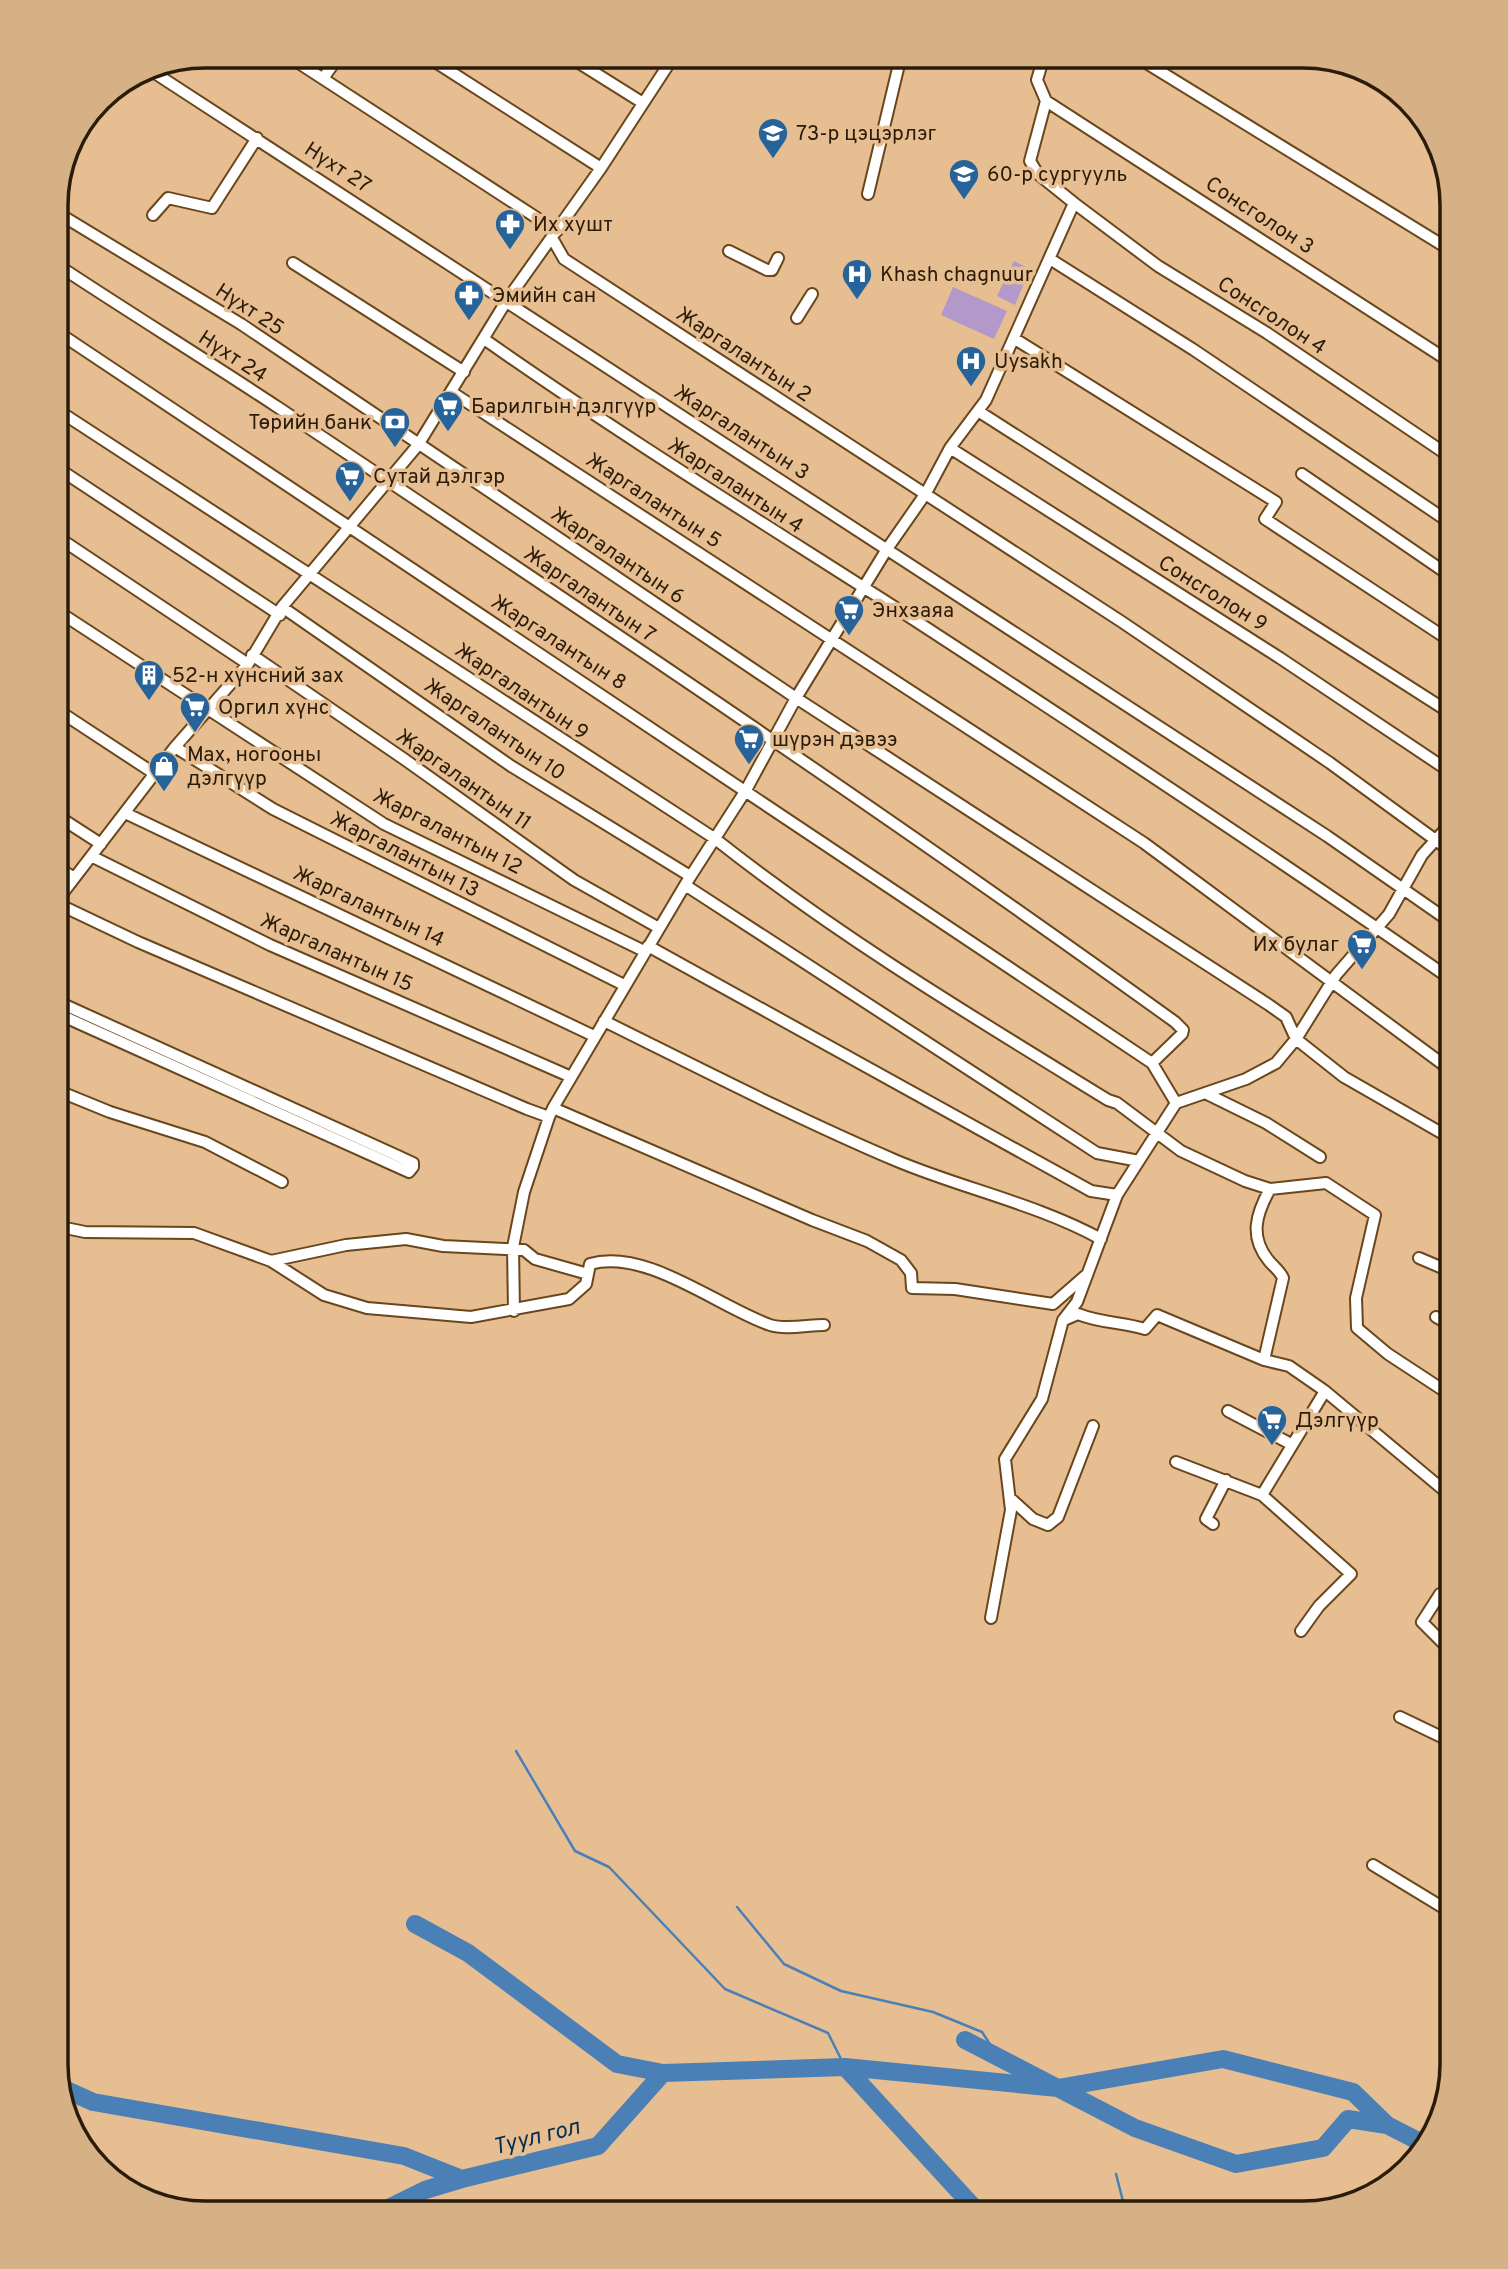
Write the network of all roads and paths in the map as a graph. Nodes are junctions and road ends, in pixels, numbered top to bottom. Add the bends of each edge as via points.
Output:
1 (309, 68) edge
2 (330, 68) edge
3 (445, 68) edge
4 (588, 68) edge
5 (666, 68) edge
6 (898, 69) edge
7 (1040, 69) edge
8 (1156, 69) edge
9 (160, 76) edge
10 (324, 77) junction
11 (1046, 101) junction
12 (643, 103) junction
13 (257, 138) junction
14 (601, 168) junction
15 (869, 194) dead end
16 (1074, 203) junction
17 (153, 215) dead end
18 (69, 220) edge
19 (554, 235) junction
20 (1440, 244) edge
21 (729, 251) dead end
22 (778, 258) dead end
23 (1050, 259) junction
24 (293, 263) dead end
25 (69, 272) edge
26 (812, 294) dead end
27 (507, 300) junction
28 (797, 318) dead end
29 (1015, 338) junction
30 (484, 339) junction
31 (69, 340) edge
32 (1440, 355) edge
33 (464, 372) junction
34 (453, 393) junction
35 (978, 411) junction
36 (69, 417) edge
37 (418, 445) junction
38 (950, 448) junction
39 (1440, 450) edge
40 (1302, 474) dead end
41 (69, 475) edge
42 (387, 483) junction
43 (926, 493) junction
44 (1440, 516) edge
45 (349, 527) junction
46 (69, 544) edge
47 (887, 549) junction
48 (1440, 569) edge
49 (310, 573) junction
50 (865, 589) junction
51 (281, 611) junction
52 (69, 618) edge
53 (1440, 634) edge
54 (834, 639) junction
55 (250, 660) junction
56 (796, 698) junction
57 (1440, 706) edge
58 (207, 710) junction
59 (69, 717) edge
60 (771, 739) junction
61 (175, 747) junction
62 (1440, 765) edge
63 (155, 774) junction
64 (746, 790) junction
65 (125, 813) junction
66 (69, 823) edge
67 (1440, 835) edge
68 (713, 838) junction
69 (1435, 840) junction
70 (101, 844) junction
71 (1440, 844) edge
72 (93, 857) junction
73 (69, 874) edge
74 (74, 878) junction
75 (687, 881) junction
76 (69, 885) edge
77 (1402, 891) junction
78 (69, 909) edge
79 (1440, 915) edge
80 (659, 928) junction
81 (1377, 928) junction
82 (646, 948) junction
83 (1440, 972) edge
84 (1331, 982) junction
85 (624, 985) junction
86 (69, 1009) edge
87 (69, 1018) edge
88 (604, 1021) junction
89 (594, 1036) junction
90 (1296, 1039) junction
91 (129, 1040) junction
92 (1440, 1062) edge
93 (1152, 1063) junction
94 (209, 1075) junction
95 (569, 1076) junction
96 (1205, 1093) junction
97 (69, 1095) edge
98 (1176, 1103) junction
99 (551, 1112) junction
100 (1440, 1132) edge
101 (1156, 1135) junction
102 (1320, 1157) dead end
103 (1139, 1161) junction
104 (282, 1182) dead end
105 (1270, 1189) junction
106 (1117, 1195) junction
107 (68, 1229) edge
108 (1101, 1239) junction
109 (513, 1250) junction
110 (1419, 1258) dead end
111 (271, 1261) junction
112 (1440, 1267) edge
113 (588, 1275) junction
114 (1085, 1276) junction
115 (514, 1311) junction
116 (1436, 1317) dead end
117 (1440, 1319) edge
118 (1063, 1320) junction
119 (824, 1325) dead end
120 (1264, 1360) junction
121 (1440, 1388) edge
122 (1325, 1391) junction
123 (1228, 1411) dead end
124 (1093, 1426) dead end
125 (1291, 1444) junction
126 (1176, 1462) dead end
127 (1226, 1480) junction
128 (1440, 1487) edge
129 (1262, 1495) junction
130 (1010, 1497) junction
131 (1213, 1524) dead end
132 (1440, 1594) dead end
133 (991, 1618) dead end
134 (1301, 1631) dead end
135 (1440, 1640) edge
136 (1399, 1717) dead end
137 (1440, 1736) edge
138 (1373, 1864) dead end
139 (1440, 1906) edge

1 - 10 street, Жаргалантын 2
2 - 10 street
3 - 14 street
4 - 12 street
5 - 12 street
6 - 15 street
7 - 11 street via 1037,80
8 - 20 street
9 - 13 street, Нүхт 27
10 - 19 street, Жаргалантын 2
11 - 16 street, Сонсголон 4 via 1031,161 1038,174
11 - 32 street, Сонсголон 3
12 - 14 street
13 - 17 street via 212,208 168,198
13 - 27 street, Нүхт 27
14 - 19 street
16 - 23 street
16 - 39 street, Сонсголон 4 via 1158,266
18 - 37 street, Нүхт 25 via 241,324
19 - 27 street
19 - 43 street, Жаргалантын 2 via 564,259
21 - 22 street via 766,270 772,270
23 - 29 street
23 - 44 street
24 - 33 street
25 - 42 street, Нүхт 24
26 - 28 street
27 - 30 street
27 - 47 street, Жаргалантын 3
29 - 35 street
29 - 53 street via 1276,502 1265,519
30 - 33 street
30 - 50 street, Жаргалантын 4
31 - 45 street, Жаргалантын 8
33 - 34 street
34 - 37 street
34 - 54 street, Жаргалантын 5
35 - 38 street
35 - 57 street
36 - 49 street, Жаргалантын 9
37 - 42 street
37 - 56 street, Жаргалантын 6
38 - 43 street
38 - 62 street, Сонсголон 9
40 - 48 street
41 - 51 street, Жаргалантын 10
42 - 45 street
42 - 60 street, Жаргалантын 7
43 - 47 street
43 - 69 street, Жаргалантын 2 via 1307,747
45 - 49 street
45 - 64 street, Жаргалантын 8
46 - 55 street, Жаргалантын 11
47 - 50 street
47 - 77 street, Жаргалантын 3 via 1327,836
49 - 51 street
49 - 68 street, Жаргалантын 9
50 - 54 street
50 - 81 street, Жаргалантын 4
51 - 55 street
51 - 75 street, Жаргалантын 10
52 - 58 street, Жаргалантын 12
54 - 56 street
54 - 84 street, Жаргалантын 5 via 1144,843
55 - 58 street
55 - 80 street, Жаргалантын 11 via 404,759 574,880
56 - 60 street
56 - 90 street, Жаргалантын 6 via 1269,1004 1286,1017
58 - 61 street
58 - 82 street, Жаргалантын 12 via 384,824
59 - 63 street
60 - 64 street
60 - 93 street, Жаргалантын 7 via 962,868 1175,1022 1182,1034
61 - 63 street
61 - 85 street, Жаргалантын 13 via 273,809
63 - 65 street
64 - 68 street
64 - 93 street, Жаргалантын 8
65 - 70 street
65 - 89 street, Жаргалантын 14
66 - 70 street
67 - 69 street
68 - 75 street
68 - 101 street, Жаргалантын 9 via 890,965 1118,1103
69 - 71 street, Жаргалантын 2
69 - 77 street
70 - 72 street
72 - 74 street
72 - 95 street, Жаргалантын 15 via 270,945
73 - 74 street
74 - 76 street
75 - 80 street
75 - 103 street, Жаргалантын 10 via 1097,1153
77 - 79 street, Жаргалантын 3
77 - 81 street
78 - 99 street via 150,947
80 - 82 street
81 - 83 street, Жаргалантын 4
81 - 84 street
82 - 85 street
82 - 106 street, Жаргалантын 12 via 1082,1185
84 - 90 street
84 - 92 street, Жаргалантын 5
85 - 88 street
86 - 91 street
87 - 91 street
88 - 89 street
88 - 108 street via 899,1161 1063,1220
89 - 95 street
90 - 96 street via 1276,1063
90 - 100 street, Жаргалантын 6 via 1344,1077
91 - 94 street
93 - 98 street
94 - 94 street via 405,1159 413,1167 409,1172
95 - 99 street
96 - 98 street
96 - 102 street
97 - 104 street via 205,1142
98 - 101 street
99 - 109 street via 524,1192
99 - 114 street via 867,1241 901,1260 911,1273 912,1287 1054,1304
101 - 103 street
101 - 105 street, Жаргалантын 9 via 1181,1151
103 - 106 street
105 - 120 street via 1254,1233 1283,1278
105 - 121 street via 1326,1183 1375,1215 1356,1298 1357,1328
106 - 108 street
107 - 111 street via 194,1233
108 - 114 street
109 - 111 street via 406,1239 346,1245
109 - 113 street
109 - 115 street
110 - 112 street
111 - 115 street via 324,1296 366,1308 471,1317
113 - 115 street via 586,1284 569,1299
113 - 119 street via 590,1264 605,1260 666,1273 772,1326
114 - 118 street via 1077,1302
116 - 117 street
118 - 120 street via 1078,1314 1097,1322 1122,1322 1145,1329 1157,1315
118 - 130 street via 1042,1399 1005,1459
120 - 122 street via 1289,1366
122 - 125 street
122 - 128 street
123 - 125 street
124 - 130 street via 1058,1517 1048,1525 1033,1519
125 - 129 street
126 - 127 street
127 - 129 street
127 - 131 street via 1206,1519
129 - 134 street via 1351,1574
130 - 133 street
132 - 135 street via 1422,1622
136 - 137 street
138 - 139 street

